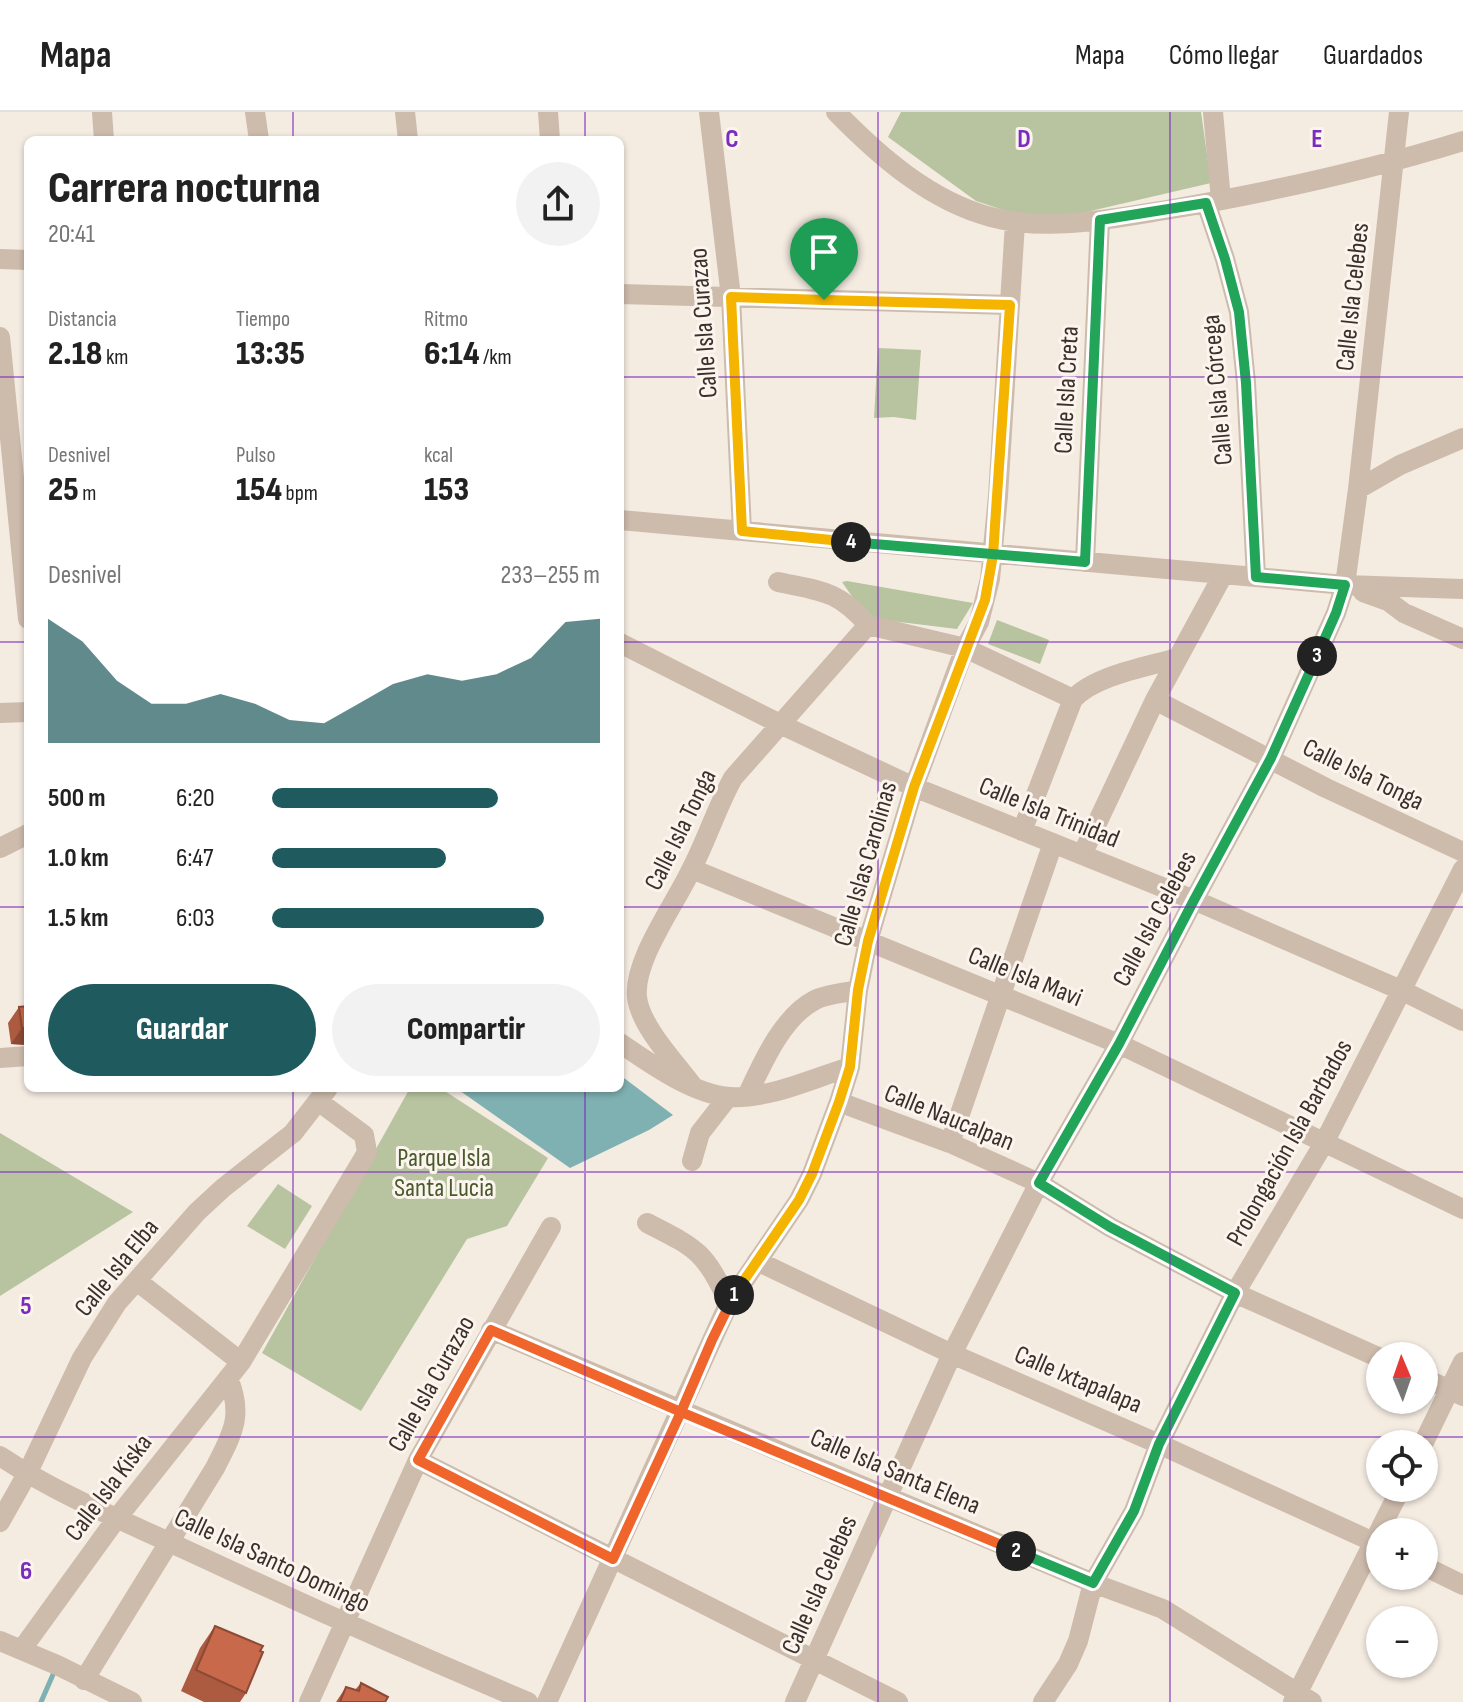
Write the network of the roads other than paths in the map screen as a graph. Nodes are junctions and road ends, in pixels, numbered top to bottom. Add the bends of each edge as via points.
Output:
1 (102, 112) edge
2 (255, 112) edge
3 (405, 112) edge
4 (548, 112) edge
5 (709, 112) edge
6 (836, 112) edge
7 (1213, 112) edge
8 (1399, 112) edge
9 (104, 136) edge
10 (258, 136) edge
11 (408, 136) edge
12 (550, 136) edge
13 (1463, 141) edge
14 (1393, 163) junction
15 (1213, 202) junction
16 (1100, 220) junction
17 (1015, 223) junction
18 (0, 259) edge
19 (24, 260) edge
20 (624, 294) edge
21 (731, 297) junction
22 (1010, 305) junction
23 (0, 337) edge
24 (1463, 438) edge
25 (14, 478) edge
26 (1358, 489) junction
27 (624, 520) edge
28 (742, 531) junction
29 (993, 555) junction
30 (1085, 562) junction
31 (1223, 575) junction
32 (1256, 577) junction
33 (1463, 577) edge
34 (24, 579) edge
35 (778, 582) dead end
36 (1345, 585) junction
37 (1378, 586) junction
38 (1463, 589) edge
39 (868, 625) junction
40 (1463, 639) edge
41 (624, 645) edge
42 (965, 648) junction
43 (1177, 658) junction
44 (1073, 699) junction
45 (1155, 700) junction
46 (24, 712) edge
47 (0, 713) edge
48 (782, 725) junction
49 (1271, 758) junction
50 (914, 787) junction
51 (1022, 831) junction
52 (24, 836) edge
53 (1053, 843) junction
54 (0, 848) edge
55 (1463, 852) edge
56 (1082, 855) junction
57 (692, 869) junction
58 (1463, 869) edge
59 (1194, 900) junction
60 (868, 941) junction
61 (858, 990) junction
62 (1403, 991) junction
63 (1002, 996) junction
64 (1463, 1021) edge
65 (1119, 1044) junction
66 (624, 1046) edge
67 (24, 1056) edge
68 (0, 1058) edge
69 (850, 1067) junction
70 (692, 1085) junction
71 (323, 1095) edge
72 (737, 1096) junction
73 (839, 1102) junction
74 (950, 1143) junction
75 (1324, 1143) junction
76 (692, 1161) dead end
77 (1039, 1183) junction
78 (1463, 1209) edge
79 (647, 1223) dead end
80 (551, 1227) dead end
81 (757, 1261) junction
82 (137, 1281) junction
83 (1235, 1293) junction
84 (729, 1303) junction
85 (491, 1330) junction
86 (1366, 1352) edge
87 (952, 1354) junction
88 (241, 1362) junction
89 (1463, 1362) edge
90 (228, 1378) junction
91 (1438, 1384) edge
92 (1457, 1393) edge
93 (681, 1412) junction
94 (1432, 1430) edge
95 (1159, 1444) junction
96 (0, 1456) edge
97 (418, 1460) junction
98 (27, 1474) junction
99 (888, 1497) junction
100 (117, 1518) junction
101 (0, 1522) edge
102 (1366, 1539) edge
103 (168, 1542) junction
104 (613, 1559) junction
105 (1366, 1567) edge
106 (1438, 1573) edge
107 (1093, 1583) junction
108 (1463, 1585) edge
109 (344, 1623) junction
110 (0, 1641) edge
111 (22, 1649) junction
112 (814, 1661) junction
113 (84, 1680) junction
114 (1301, 1700) edge
115 (132, 1702) edge
116 (309, 1702) edge
117 (528, 1702) edge
118 (547, 1702) edge
119 (795, 1702) edge
120 (898, 1702) edge
121 (1043, 1702) edge

1 - 9 street
2 - 10 street
3 - 11 street
4 - 12 street
5 - 21 street, Calle Isla Curazao
6 - 17 street via 875,150 927,188 966,209
7 - 15 street, Calle Isla Córcega
8 - 14 street, Calle Isla Celebes
13 - 14 street
14 - 15 street
14 - 26 street, Calle Isla Celebes
15 - 16 street
15 - 32 street, Calle Isla Córcega via 1239,312
16 - 17 street
16 - 30 street, Calle Isla Creta
17 - 22 street, Calle Islas Carolinas
18 - 19 street
20 - 21 street
21 - 22 street
21 - 28 street, Calle Isla Curazao
22 - 29 street, Calle Islas Carolinas
23 - 25 street
24 - 26 street
25 - 34 street
26 - 36 street, Calle Isla Celebes
27 - 28 street
28 - 29 street
29 - 30 street
29 - 42 street, Calle Islas Carolinas via 982,611
30 - 31 street
31 - 32 street
31 - 43 street
32 - 36 street
33 - 37 street via 1399,574
35 - 39 street via 833,594
36 - 37 street
36 - 40 street
36 - 49 street, Calle Isla Celebes
37 - 38 street
39 - 42 street
39 - 48 street, Calle Isla Tonga
41 - 48 street, Calle Isla Trinidad
42 - 44 street
42 - 50 street, Calle Islas Carolinas
43 - 44 street via 1098,682
43 - 45 street
44 - 51 street
45 - 49 street, Calle Isla Tonga
45 - 56 street
46 - 47 street
48 - 50 street, Calle Isla Trinidad
48 - 57 street, Calle Isla Tonga via 733,778
49 - 55 street, Calle Isla Tonga
49 - 59 street, Calle Isla Celebes
50 - 51 street, Calle Isla Trinidad
50 - 60 street, Calle Islas Carolinas
51 - 53 street, Calle Isla Trinidad
52 - 54 street
53 - 56 street, Calle Isla Trinidad
53 - 63 street
56 - 59 street, Calle Isla Trinidad
57 - 60 street, Calle Isla Mavi
57 - 70 street, Calle Isla Tonga via 650,943 638,973 637,998 645,1021
58 - 62 street, Prolongación Isla Barbados
59 - 62 street, Calle Isla Trinidad
59 - 65 street, Calle Isla Celebes
60 - 61 street, Calle Islas Carolinas
60 - 63 street, Calle Isla Mavi
61 - 69 street, Calle Islas Carolinas
61 - 72 street via 815,1000 788,1023
62 - 64 street, Calle Isla Trinidad
62 - 75 street, Prolongación Isla Barbados
63 - 65 street, Calle Isla Mavi
63 - 74 street
65 - 75 street, Calle Isla Mavi
65 - 77 street, Calle Isla Celebes
66 - 70 street
67 - 68 street
69 - 72 street
69 - 73 street, Calle Islas Carolinas
70 - 72 street
71 - 82 street, Calle Isla Elba via 293,1133 197,1212
71 - 88 street, Calle Isla Kiska via 364,1135 367,1152
72 - 76 street via 700,1133
73 - 74 street, Calle Naucalpan
73 - 81 street, Calle Islas Carolinas via 799,1200
74 - 77 street, Calle Naucalpan
75 - 78 street, Calle Isla Mavi
75 - 83 street, Prolongación Isla Barbados
77 - 83 street, Calle Naucalpan
77 - 87 street, Calle Isla Celebes
79 - 84 street via 700,1253
80 - 85 street, Calle Isla Curazao
81 - 84 street, Calle Islas Carolinas
81 - 87 street, Calle Ixtapalapa
82 - 88 street
82 - 98 street, Calle Isla Elba via 95,1336
83 - 86 street, Calle Naucalpan
83 - 95 street, Prolongación Isla Barbados
84 - 93 street, Calle Islas Carolinas
85 - 93 street, Calle Isla Santa Elena
85 - 97 street, Calle Isla Curazao
87 - 95 street, Calle Ixtapalapa
87 - 99 street, Calle Isla Celebes
88 - 90 street, Calle Isla Kiska
89 - 92 street
90 - 100 street, Calle Isla Kiska
90 - 103 street via 237,1406 232,1433
91 - 92 street
92 - 94 street
93 - 99 street, Calle Isla Santa Elena
93 - 104 street, Calle Islas Carolinas
95 - 102 street, Calle Ixtapalapa
95 - 107 street, Prolongación Isla Barbados via 1134,1511
96 - 98 street, Calle Isla Santo Domingo
97 - 104 street
97 - 109 street, Calle Isla Curazao
98 - 100 street, Calle Isla Santo Domingo
98 - 101 street, Calle Isla Elba
99 - 107 street, Calle Isla Santa Elena
99 - 112 street, Calle Isla Celebes
100 - 103 street, Calle Isla Santo Domingo
100 - 111 street, Calle Isla Kiska
103 - 109 street, Calle Isla Santo Domingo
103 - 113 street
104 - 112 street
104 - 118 street, Calle Islas Carolinas
105 - 114 street
106 - 108 street
107 - 114 street, Calle Isla Santa Elena via 1163,1609
107 - 121 street, Prolongación Isla Barbados via 1078,1641
109 - 116 street, Calle Isla Curazao
109 - 117 street, Calle Isla Santo Domingo
110 - 111 street
111 - 113 street
112 - 119 street, Calle Isla Celebes
112 - 120 street
113 - 115 street

